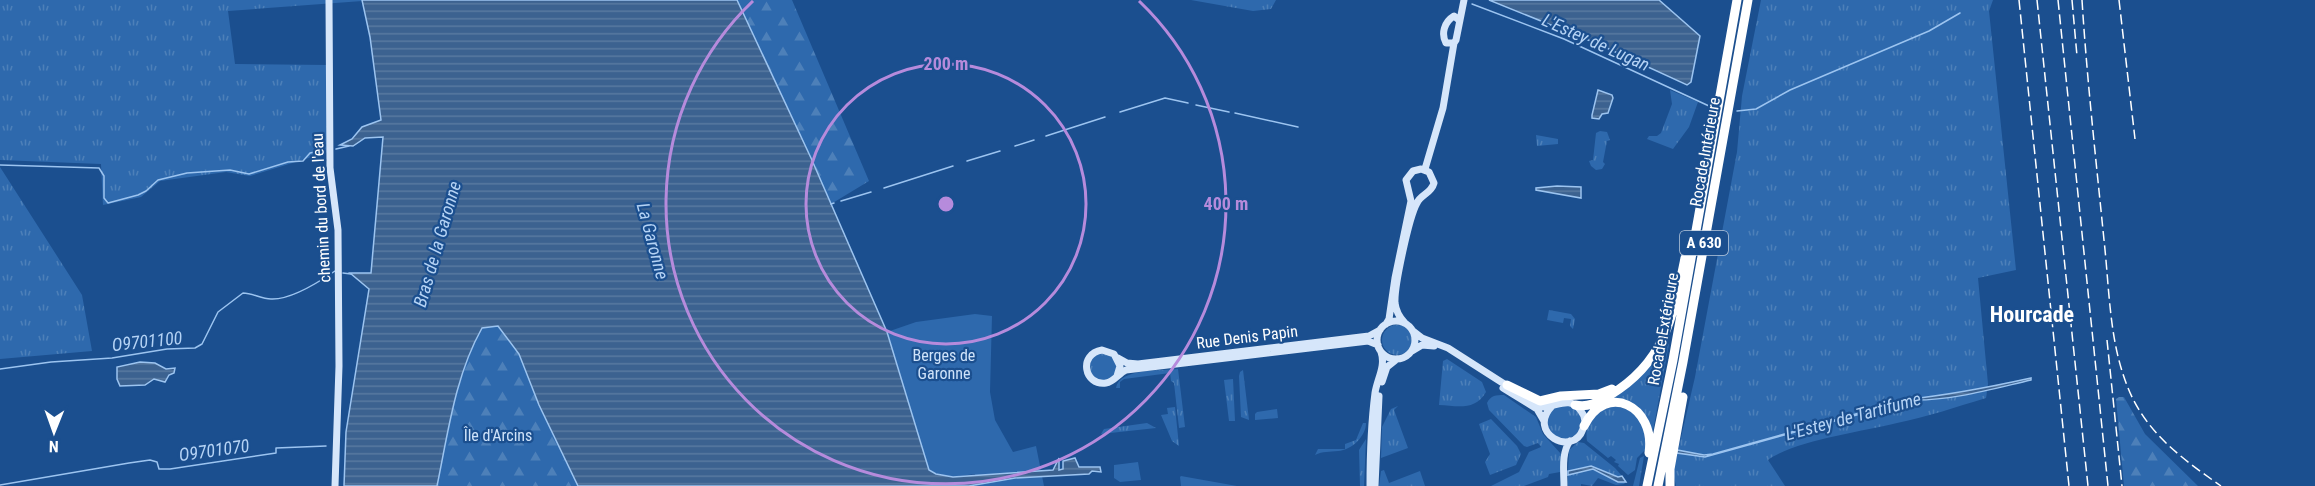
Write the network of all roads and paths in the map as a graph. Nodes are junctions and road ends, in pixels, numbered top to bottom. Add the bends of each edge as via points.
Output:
1 (329, 0) edge
2 (1737, 0) edge
3 (1748, 0) edge
4 (1463, 4) edge
5 (1456, 18) junction
6 (1450, 43) junction
7 (1425, 170) junction
8 (1707, 172) junction
9 (1410, 191) junction
10 (1425, 195) junction
11 (1701, 260) junction
12 (1405, 323) junction
13 (1383, 327) junction
14 (1413, 331) junction
15 (1380, 349) junction
16 (1412, 351) junction
17 (1117, 357) junction
18 (1397, 359) junction
19 (1117, 376) junction
20 (1635, 376) junction
21 (1507, 385) junction
22 (1575, 405) junction
23 (1552, 406) junction
24 (1544, 421) junction
25 (1584, 426) junction
26 (1570, 441) junction
27 (335, 486) edge
28 (1370, 486) edge
29 (1375, 486) edge
30 (1564, 486) edge
31 (1642, 486) edge
32 (1647, 486) edge
33 (1658, 486) edge
34 (1670, 486) edge

1 - 27 main road, chemin du bord de l'eau via 330,168 338,230
2 - 8 highway, Rocade Extérieure / A 630
3 - 11 highway, Rocade Intérieure / A 630
4 - 5 main road
5 - 6 main road
5 - 6 main road via 1446,24 1444,37
6 - 7 main road via 1452,62 1443,108
7 - 9 main road via 1410,173 1406,184
7 - 10 main road via 1434,183
8 - 20 highway via 1698,192 1669,325 1658,350
8 - 32 highway, Rocade Extérieure / A 630
9 - 10 main road via 1416,196
9 - 13 main road via 1389,319
10 - 12 main road via 1417,202 1412,216 1395,297 1396,308
11 - 33 highway, Rocade Intérieure / A 630
11 - 34 highway
12 - 13 main road via 1395,321
12 - 14 main road
13 - 15 main road
13 - 17 main road, Rue Denis Papin via 1369,336 1138,364
14 - 16 main road
14 - 21 main road
15 - 18 main road via 1387,357
15 - 19 main road, Rue Denis Papin via 1368,341 1126,370
15 - 28 main road via 1383,362 1373,415
16 - 18 main road
16 - 24 main road via 1425,344 1444,351 1537,410
17 - 19 main road
17 - 19 main road via 1107,350 1098,350 1090,355 1086,365 1097,382 1106,383
18 - 29 main road via 1387,367 1381,387
20 - 21 highway via 1599,393 1540,401
20 - 22 highway via 1597,403
21 - 23 main road via 1537,406
22 - 23 main road via 1564,402
22 - 25 main road via 1583,414
23 - 24 main road
24 - 26 main road via 1552,438
25 - 26 main road via 1578,437
25 - 31 highway via 1590,414 1604,404 1622,404 1639,412 1651,438
26 - 30 main road via 1565,448

